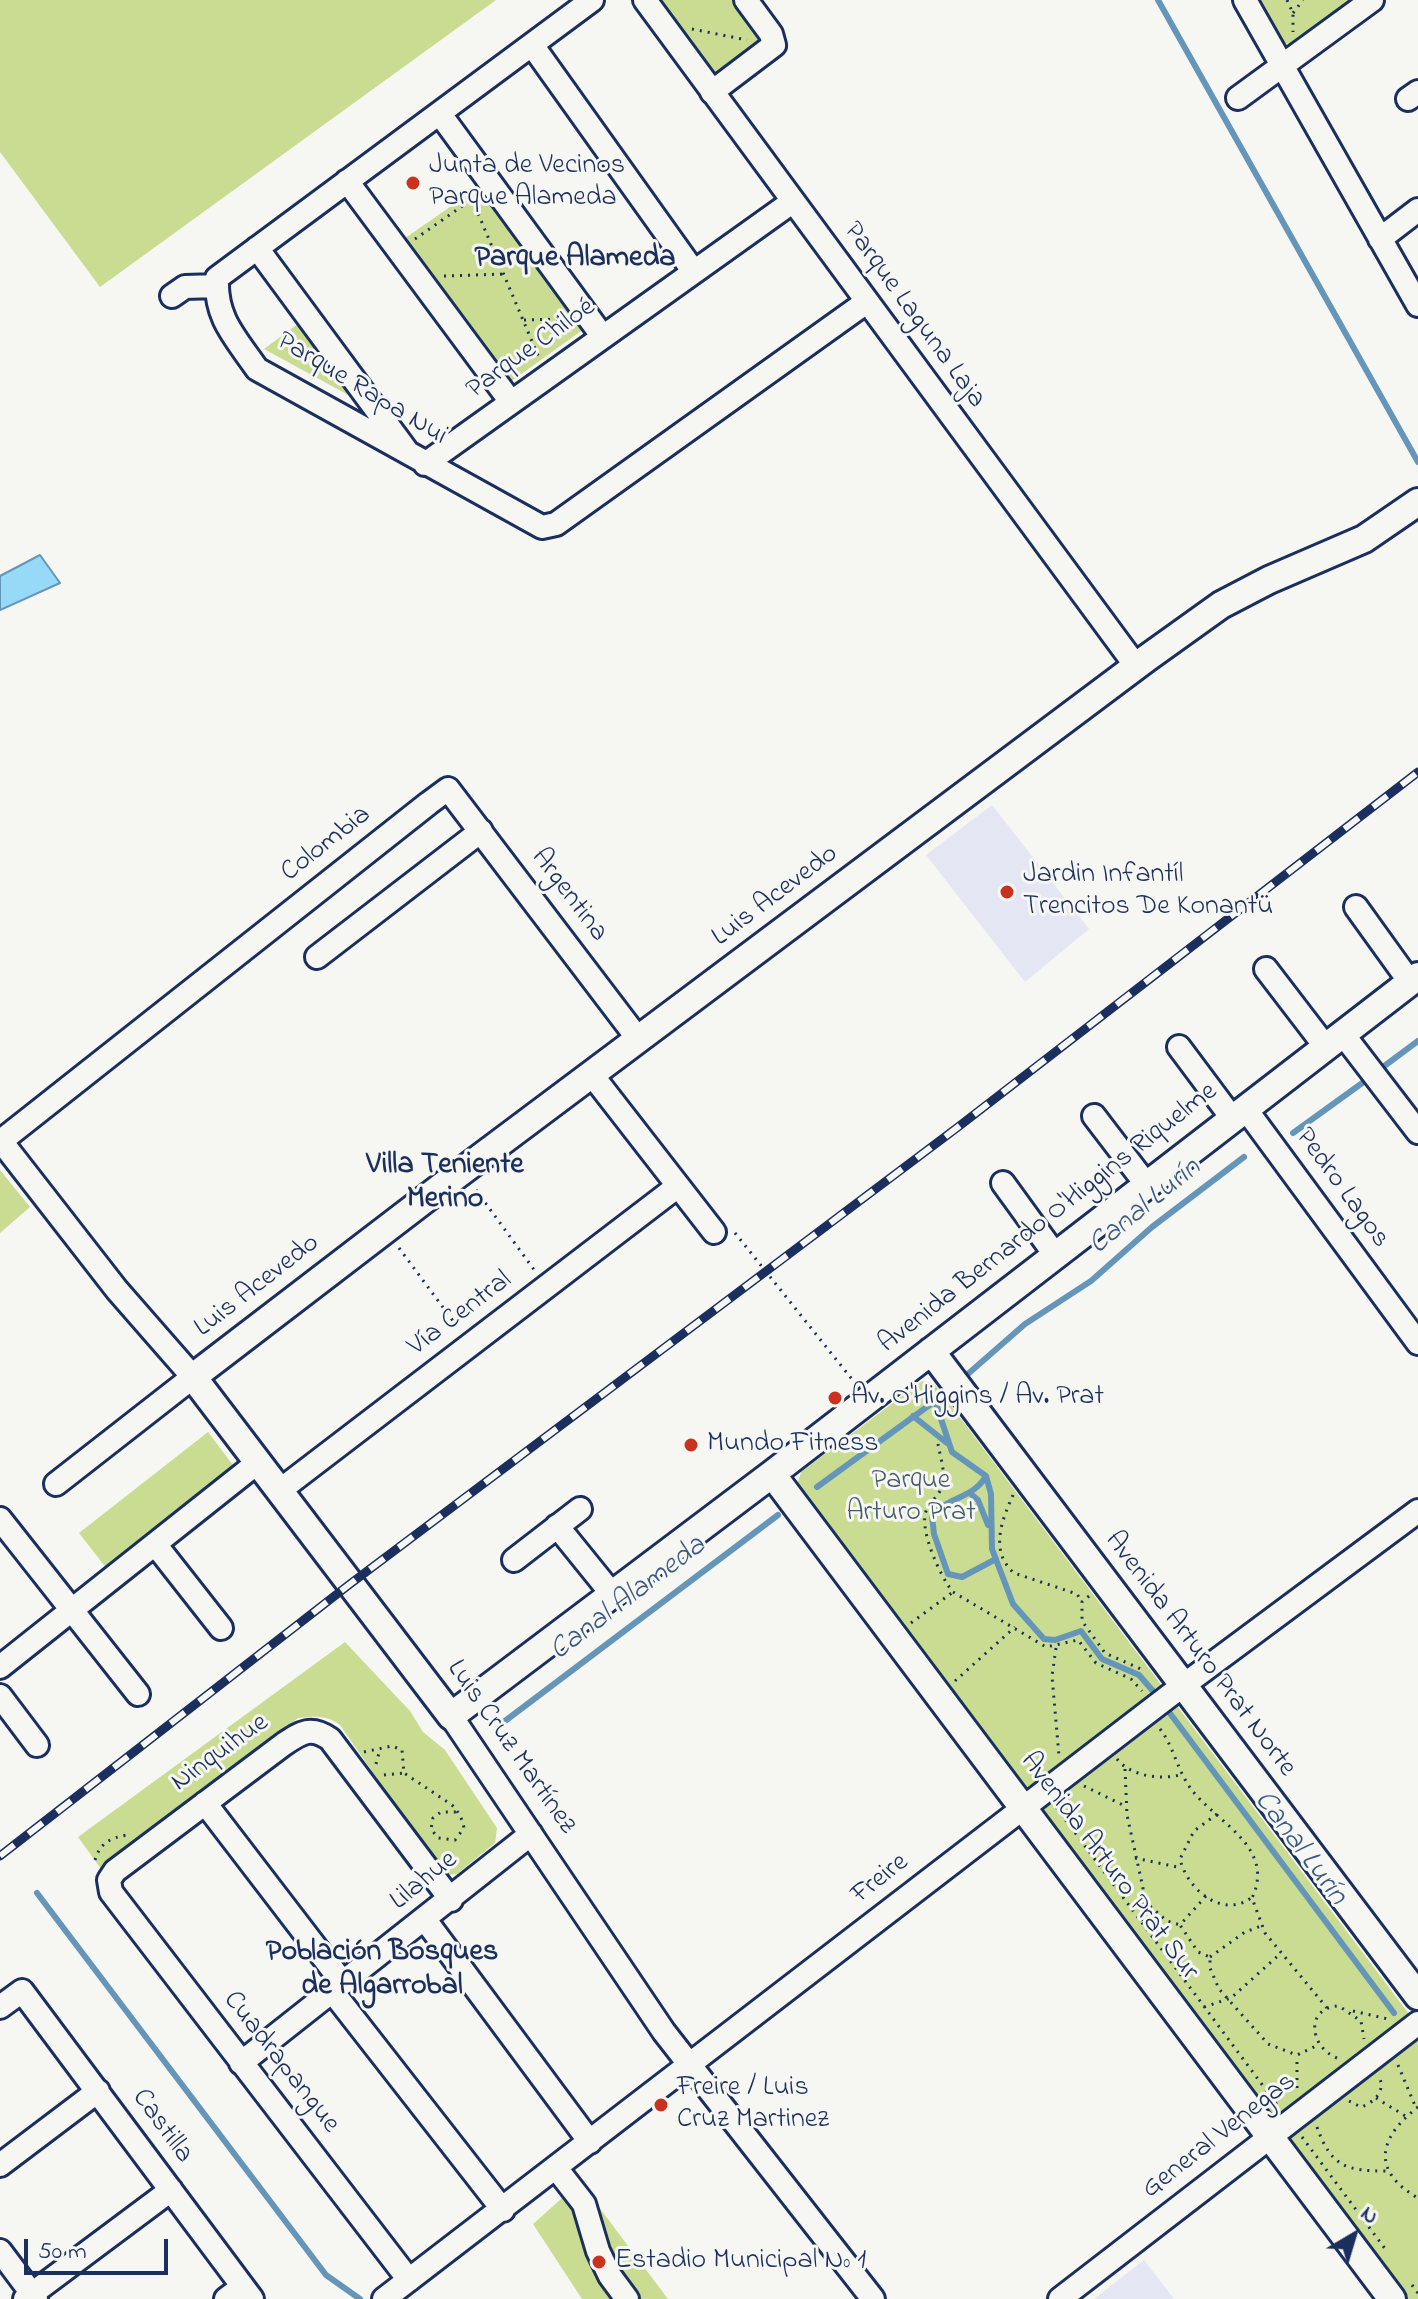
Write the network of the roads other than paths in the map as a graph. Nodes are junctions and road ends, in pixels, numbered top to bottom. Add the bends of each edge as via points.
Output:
1 (592, 0) edge
2 (645, 0) edge
3 (746, 0) edge
4 (1245, 0) edge
5 (1372, 0) edge
6 (532, 45) junction
7 (1282, 66) junction
8 (712, 92) junction
9 (1238, 98) dead end
10 (440, 114) junction
11 (347, 181) junction
12 (792, 202) junction
13 (1418, 210) edge
14 (1380, 239) junction
15 (257, 248) junction
16 (694, 272) junction
17 (217, 286) junction
18 (172, 296) dead end
19 (865, 303) junction
20 (1418, 305) edge
21 (603, 337) junction
22 (511, 402) junction
23 (418, 461) junction
24 (1418, 502) edge
25 (1136, 666) junction
26 (448, 789) joint
27 (481, 831) junction
28 (1356, 907) dead end
29 (317, 957) dead end
30 (1266, 969) dead end
31 (1414, 979) edge
32 (639, 1040) junction
33 (1334, 1040) junction
34 (1179, 1047) dead end
35 (592, 1075) junction
36 (1238, 1113) junction
37 (1094, 1116) dead end
38 (1418, 1132) edge
39 (1003, 1183) dead end
40 (1146, 1184) junction
41 (678, 1186) junction
42 (714, 1232) dead end
43 (1056, 1256) junction
44 (1418, 1343) edge
45 (931, 1351) junction
46 (193, 1377) junction
47 (257, 1463) junction
48 (772, 1474) junction
49 (56, 1484) dead end
50 (279, 1491) junction
51 (580, 1509) dead end
52 (1418, 1511) edge
53 (0, 1519) edge
54 (557, 1526) junction
55 (155, 1544) junction
56 (514, 1560) dead end
57 (612, 1594) junction
58 (72, 1610) junction
59 (221, 1628) dead end
60 (0, 1667) edge
61 (1183, 1688) junction
62 (138, 1694) dead end
63 (0, 1696) edge
64 (451, 1716) junction
65 (37, 1745) dead end
66 (205, 1803) junction
67 (1023, 1808) junction
68 (531, 1834) junction
69 (109, 1880) joint
70 (451, 1900) junction
71 (426, 1921) junction
72 (338, 1987) junction
73 (1418, 1996) edge
74 (0, 2007) edge
75 (1408, 2022) edge
76 (241, 2063) junction
77 (691, 2064) junction
78 (98, 2091) junction
79 (1279, 2128) junction
80 (590, 2142) junction
81 (0, 2165) edge
82 (556, 2168) junction
83 (171, 2190) junction
84 (503, 2210) junction
85 (0, 2251) edge
86 (409, 2280) junction
87 (1401, 2290) edge
88 (240, 2295) edge
89 (31, 2297) edge
90 (384, 2299) edge
91 (627, 2299) edge
92 (873, 2299) edge
93 (1060, 2299) edge

1 - 6 street
2 - 8 street, Parque Laguna Laja
3 - 8 street via 774,45
4 - 7 street
5 - 7 street
6 - 10 street
6 - 16 street
7 - 9 street
7 - 14 street
8 - 12 street, Parque Laguna Laja
10 - 11 street
10 - 21 street
11 - 15 street
11 - 22 street
12 - 16 street, Parque Chiloé
12 - 19 street, Parque Laguna Laja
13 - 14 street
14 - 20 street
15 - 17 street via 217,278
15 - 23 street
16 - 21 street, Parque Chiloé
17 - 18 street via 185,287
17 - 23 street, Parque Rapa Nui via 216,304 226,325 257,369
19 - 23 street, Parque Rapa Nui via 556,524 542,527
19 - 25 street, Parque Laguna Laja
21 - 22 street, Parque Chiloé
22 - 23 street, Parque Chiloé
24 - 25 main road, Luis Acevedo via 1364,539 1221,605
25 - 32 main road, Luis Acevedo
26 - 27 street, Argentina
26 - 46 street, Colombia via 1,1141
27 - 29 street
27 - 32 street, Argentina
28 - 31 street
30 - 33 street
31 - 33 main road, Avenida Bernardo O'Higgins Riquelme
32 - 35 main road, Luis Acevedo
33 - 36 main road, Avenida Bernardo O'Higgins Riquelme
33 - 38 street
34 - 36 street, Pedro Lagos
35 - 41 street
35 - 46 main road, Luis Acevedo
36 - 40 main road, Avenida Bernardo O'Higgins Riquelme
36 - 44 street, Pedro Lagos
37 - 40 street
39 - 43 street
40 - 43 main road, Avenida Bernardo O'Higgins Riquelme
41 - 42 street
41 - 50 street, Vía Central
43 - 45 main road, Avenida Bernardo O'Higgins Riquelme
45 - 48 main road, Avenida Bernardo O'Higgins Riquelme
45 - 61 main road, Avenida Arturo Prat Norte
46 - 47 main road, Luis Cruz Martínez
46 - 49 street
47 - 50 main road, Luis Cruz Martínez
47 - 55 street
48 - 57 main road, Avenida Bernardo O'Higgins Riquelme
48 - 67 main road, Avenida Arturo Prat Sur
50 - 64 main road, Luis Cruz Martínez
51 - 54 street
52 - 61 street, Freire
53 - 58 street
54 - 56 street
54 - 57 street
55 - 58 street
55 - 59 street
57 - 64 main road, Avenida Bernardo O'Higgins Riquelme
58 - 60 street
58 - 62 street
61 - 67 street, Freire
61 - 73 main road, Avenida Arturo Prat Norte
63 - 65 street
64 - 68 street, Luis Cruz Martínez
66 - 69 street, Ninquihue
66 - 70 street, Ninquihue via 304,1731 320,1732
66 - 72 street
67 - 77 street, Freire
67 - 79 main road, Avenida Arturo Prat Sur
68 - 70 street, Lilahue
68 - 77 street, Luis Cruz Martínez
69 - 76 street, Cuadrapangue via 111,1892
70 - 71 street, Lilahue
71 - 72 street, Lilahue
71 - 80 street
72 - 76 street, Lilahue
72 - 84 street
74 - 78 street, Castilla via 22,1991
75 - 79 street, General Venegas
76 - 86 street, Cuadrapangue
77 - 80 street, Freire
77 - 92 street, Luis Cruz Martínez
78 - 81 street
78 - 83 street, Castilla
79 - 87 main road, Avenida Arturo Prat Sur
79 - 93 street, General Venegas
80 - 82 street, Freire
82 - 84 street, Freire
82 - 91 street via 584,2204 598,2251
83 - 88 street, Castilla
83 - 89 street
84 - 86 street, Freire
85 - 89 street
86 - 90 street, Freire

